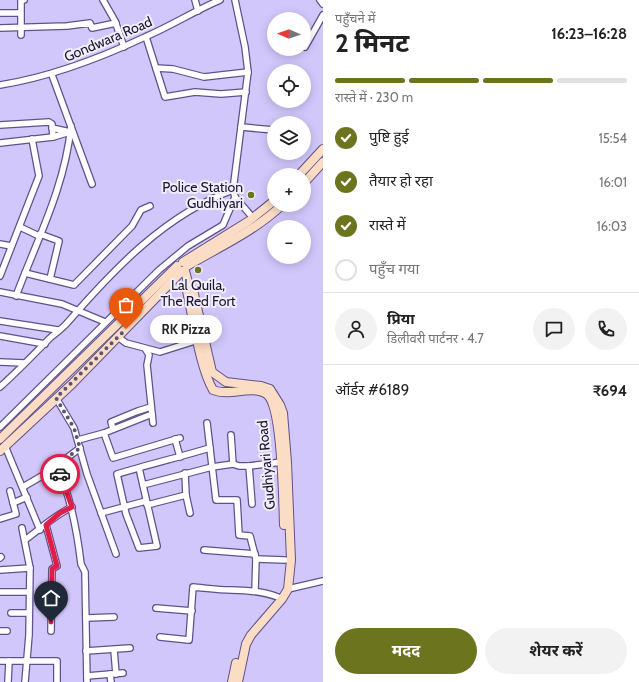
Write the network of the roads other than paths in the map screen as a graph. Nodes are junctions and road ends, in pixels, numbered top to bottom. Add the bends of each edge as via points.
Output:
1 (24, 0) edge
2 (103, 0) edge
3 (195, 0) edge
4 (220, 0) edge
5 (235, 0) edge
6 (320, 0) edge
7 (208, 2) edge
8 (323, 4) edge
9 (198, 11) junction
10 (0, 13) edge
11 (20, 13) junction
12 (323, 15) edge
13 (116, 23) junction
14 (20, 27) junction
15 (0, 28) edge
16 (21, 35) dead end
17 (311, 36) edge
18 (146, 37) junction
19 (124, 47) junction
20 (156, 68) junction
21 (248, 72) junction
22 (52, 75) junction
23 (0, 85) edge
24 (246, 92) junction
25 (0, 125) edge
26 (241, 127) junction
27 (52, 128) junction
28 (70, 129) junction
29 (267, 129) edge
30 (53, 137) junction
31 (32, 139) junction
32 (0, 143) edge
33 (323, 148) edge
34 (323, 162) edge
35 (305, 168) edge
36 (311, 175) edge
37 (92, 184) dead end
38 (233, 190) junction
39 (235, 198) junction
40 (150, 206) dead end
41 (267, 207) edge
42 (273, 212) edge
43 (253, 218) junction
44 (20, 227) junction
45 (40, 235) junction
46 (0, 244) edge
47 (11, 246) junction
48 (181, 265) junction
49 (1, 268) edge
50 (25, 273) junction
51 (0, 276) edge
52 (50, 279) junction
53 (189, 286) junction
54 (0, 292) edge
55 (16, 296) junction
56 (77, 310) junction
57 (0, 321) edge
58 (105, 322) junction
59 (58, 330) junction
60 (0, 336) edge
61 (118, 337) junction
62 (198, 340) junction
63 (45, 344) junction
64 (146, 350) junction
65 (0, 362) edge
66 (24, 363) junction
67 (0, 380) edge
68 (7, 380) junction
69 (0, 387) edge
70 (56, 398) junction
71 (151, 407) junction
72 (279, 412) junction
73 (152, 414) junction
74 (153, 423) dead end
75 (207, 423) dead end
76 (0, 427) edge
77 (113, 429) junction
78 (104, 433) junction
79 (231, 435) dead end
80 (0, 439) edge
81 (78, 440) junction
82 (3, 448) edge
83 (80, 448) junction
84 (210, 448) junction
85 (180, 457) junction
86 (282, 462) junction
87 (233, 464) junction
88 (56, 466) junction
89 (249, 466) junction
90 (212, 467) junction
91 (139, 468) junction
92 (185, 473) junction
93 (143, 485) junction
94 (23, 487) junction
95 (10, 491) dead end
96 (186, 495) junction
97 (27, 497) junction
98 (13, 503) junction
99 (147, 503) junction
100 (252, 504) dead end
101 (72, 507) junction
102 (125, 507) junction
103 (101, 513) junction
104 (190, 513) dead end
105 (0, 519) edge
106 (46, 525) junction
107 (22, 528) dead end
108 (40, 530) junction
109 (25, 540) junction
110 (204, 550) dead end
111 (116, 554) dead end
112 (255, 557) junction
113 (285, 560) junction
114 (30, 568) junction
115 (0, 570) edge
116 (323, 581) edge
117 (288, 588) junction
118 (255, 590) junction
119 (0, 592) edge
120 (29, 592) junction
121 (278, 597) junction
122 (156, 608) dead end
123 (192, 611) junction
124 (29, 612) junction
125 (11, 613) dead end
126 (114, 617) dead end
127 (86, 618) junction
128 (0, 631) edge
129 (7, 631) dead end
130 (51, 631) dead end
131 (160, 637) dead end
132 (130, 648) dead end
133 (114, 650) junction
134 (86, 651) junction
135 (0, 661) edge
136 (9, 661) junction
137 (26, 662) junction
138 (123, 673) dead end
139 (113, 674) junction
140 (87, 679) edge
141 (8, 682) edge
142 (25, 682) edge
143 (57, 682) edge
144 (111, 682) edge
145 (232, 682) edge
146 (238, 682) edge

1 - 11 street via 20,1
2 - 13 street
3 - 9 street
4 - 7 street, Gondwara Road
5 - 21 street
6 - 8 street
7 - 9 street, Gondwara Road
9 - 18 street, Gondwara Road
10 - 11 street
11 - 14 street
12 - 17 street
13 - 14 street via 92,28 90,23
13 - 19 street
14 - 15 street
14 - 16 street
18 - 19 street, Gondwara Road
18 - 20 street
19 - 22 street, Gondwara Road
20 - 21 street via 173,69 204,77
20 - 24 street via 161,91 165,97 195,92
21 - 24 street
22 - 23 street, Gondwara Road
22 - 28 street
24 - 26 street
25 - 27 street via 49,122
26 - 29 street
26 - 38 street
27 - 28 street
27 - 30 street
28 - 30 street
28 - 37 street
28 - 45 street via 57,194
30 - 31 street
31 - 32 street
31 - 44 street via 39,176
33 - 35 street
34 - 36 street
38 - 39 street
38 - 56 street via 163,228
39 - 43 street
39 - 48 street via 224,225 188,246
40 - 52 street via 141,210 132,226 74,285
41 - 43 street
42 - 48 street via 254,227
43 - 48 street
44 - 45 street
44 - 47 street
45 - 50 street
45 - 52 street via 59,241
46 - 47 street
47 - 49 street
48 - 53 street, Gudhiyari Road
48 - 58 street
48 - 61 street
48 - 80 street
49 - 51 street
50 - 52 street
50 - 55 street
53 - 62 street, Gudhiyari Road via 187,291
53 - 72 street, Gudhiyari Road via 193,290 212,372 226,382 270,389 280,405
54 - 55 street
55 - 56 street via 62,304
56 - 58 street
56 - 59 street
57 - 59 street
58 - 76 street
59 - 63 street
60 - 63 street
61 - 64 street via 126,344
61 - 70 street
62 - 64 street via 160,352
62 - 72 street, Gudhiyari Road via 209,383 214,390 226,393 264,393
63 - 66 street
64 - 71 street via 149,355 147,365
65 - 66 street
66 - 68 street
67 - 68 street
68 - 69 street
70 - 81 street via 68,416
70 - 82 street
71 - 73 street
71 - 77 street via 111,422
72 - 86 street, Gudhiyari Road
72 - 117 street, Gudhiyari Road via 287,462 291,560
73 - 74 street
73 - 77 street
75 - 84 street
77 - 78 street
78 - 81 street
78 - 85 street via 113,458 178,439
79 - 87 street
81 - 83 street
82 - 94 street
83 - 88 street
83 - 103 street
84 - 85 street
84 - 90 street
85 - 91 street
86 - 89 street
86 - 113 street, Gudhiyari Road
87 - 89 street
87 - 90 street
88 - 94 street
88 - 101 street via 66,486
89 - 100 street
90 - 92 street
90 - 112 street via 216,500 237,500 239,535 250,536
91 - 93 street
91 - 102 street via 116,474
92 - 93 street
92 - 96 street
93 - 99 street
94 - 97 street
95 - 98 street
96 - 99 street
96 - 104 street
97 - 98 street
97 - 108 street
98 - 105 street via 16,514
99 - 102 street
99 - 102 street via 157,546 139,548
101 - 106 street
101 - 127 street via 81,564 85,572
102 - 103 street
103 - 111 street
106 - 108 street
106 - 130 street via 57,566 52,569
107 - 109 street
108 - 109 street
109 - 114 street
110 - 112 street
112 - 113 street
112 - 118 street
113 - 121 street, Gudhiyari Road via 283,588
114 - 115 street
114 - 120 street
116 - 117 street
117 - 146 street, Gudhiyari Road via 246,644
118 - 121 street
118 - 123 street via 193,587
119 - 120 street
120 - 124 street
121 - 145 street, Gudhiyari Road via 243,640
122 - 123 street
123 - 131 street via 189,640
124 - 125 street
124 - 137 street
126 - 127 street
127 - 134 street
128 - 129 street
132 - 133 street
133 - 134 street
133 - 139 street
134 - 140 street
135 - 136 street
136 - 137 street
136 - 141 street
137 - 142 street
137 - 143 street via 58,661
138 - 139 street
139 - 140 street
139 - 144 street

